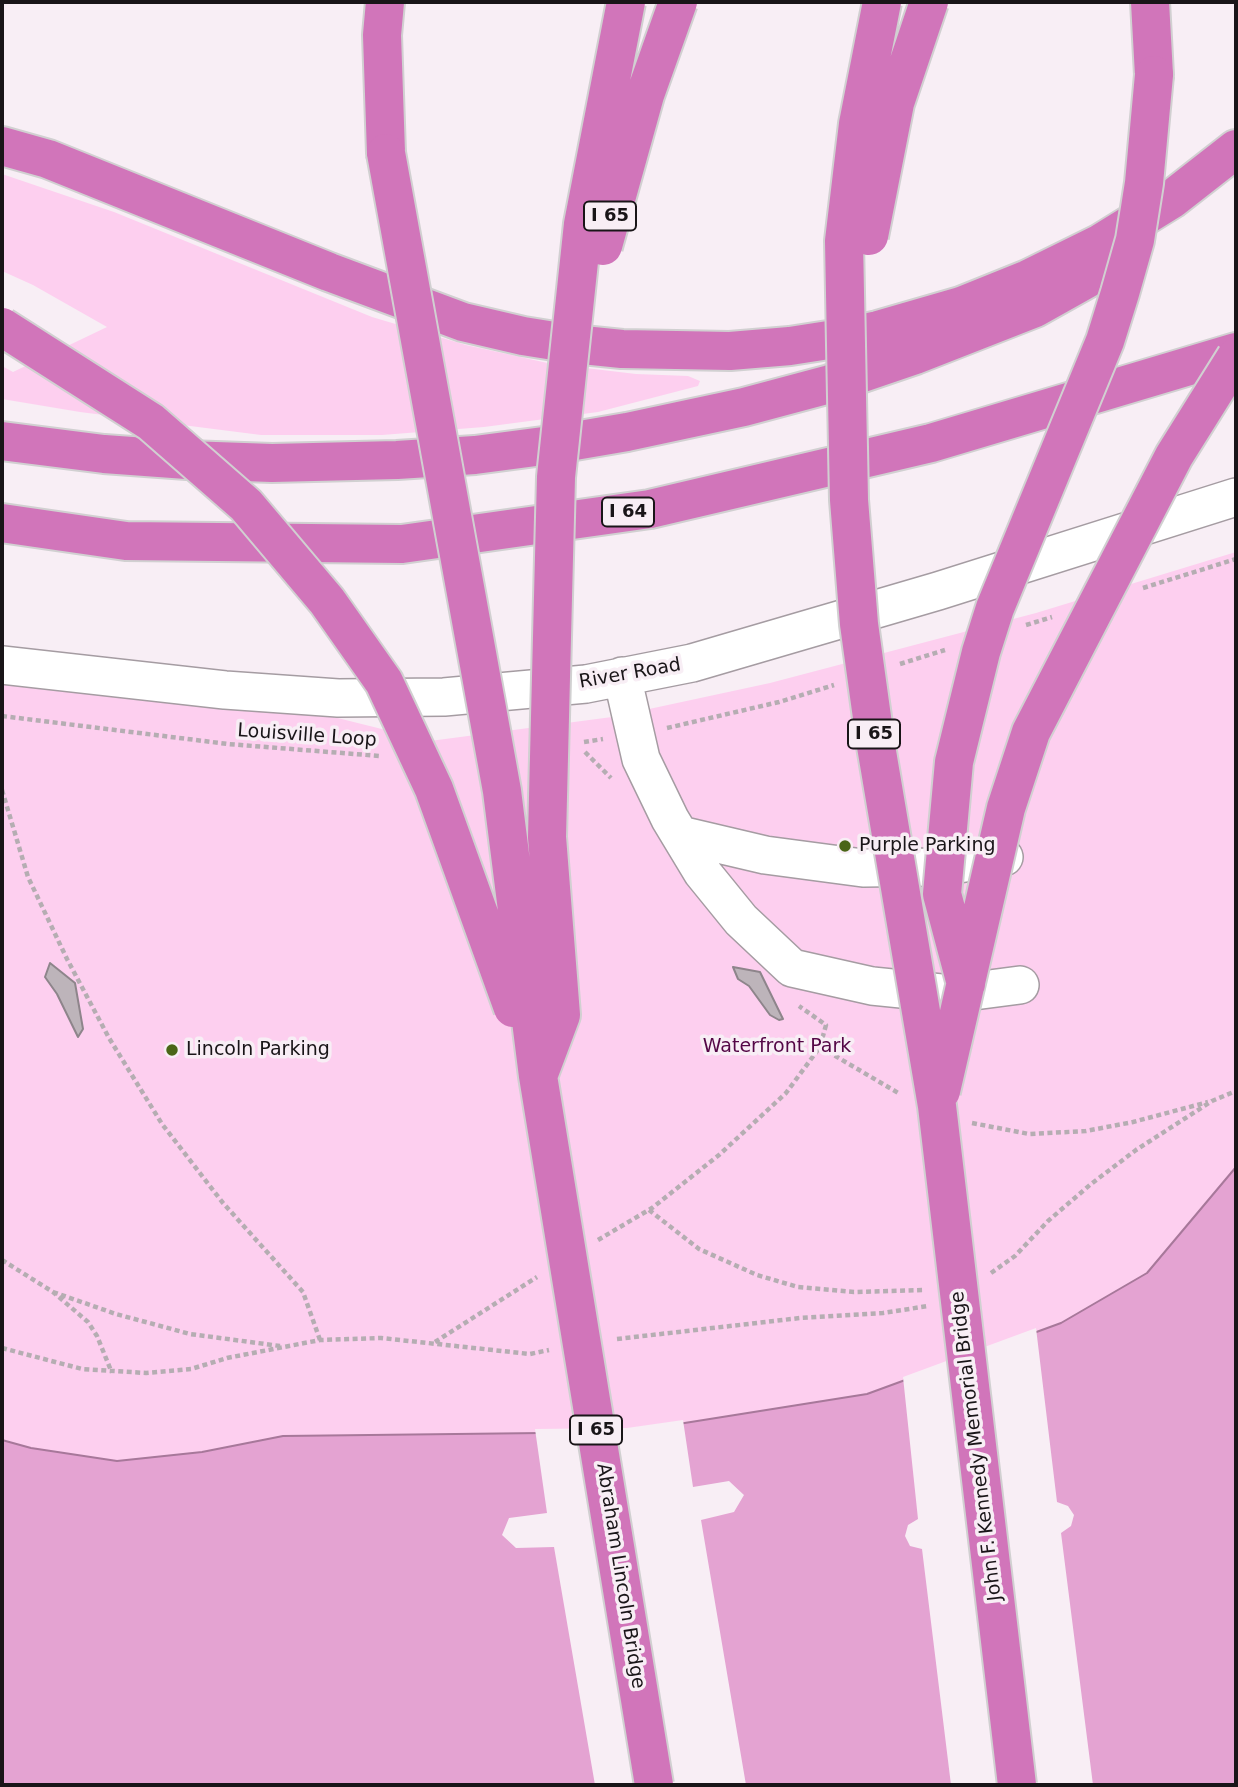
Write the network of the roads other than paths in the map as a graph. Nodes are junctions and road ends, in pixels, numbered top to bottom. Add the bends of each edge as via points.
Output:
1 (386, 2) edge
2 (626, 2) edge
3 (678, 2) edge
4 (881, 2) edge
5 (929, 2) edge
6 (1150, 2) edge
7 (2, 146) edge
8 (1236, 149) edge
9 (1236, 179) edge
10 (2, 327) edge
11 (1236, 355) edge
12 (846, 359) junction
13 (560, 436) junction
14 (2, 441) edge
15 (1236, 497) edge
16 (2, 523) edge
17 (2, 665) edge
18 (622, 676) junction
19 (680, 835) junction
20 (1004, 857) dead end
21 (966, 984) junction
22 (1020, 985) dead end
23 (538, 1076) junction
24 (937, 1108) junction
25 (654, 1785) edge
26 (1017, 1785) edge

1 - 23 highway, bridge via 382,35 386,153 502,791
2 - 13 highway, bridge via 583,224
3 - 13 highway, I 65, bridge via 614,202
4 - 12 highway, I 65, bridge via 858,124 844,242
5 - 12 highway, bridge via 895,103
6 - 21 highway, bridge via 1154,75 1135,240 1105,341 995,608 954,762 942,894
7 - 8 highway via 73,169 463,322 573,344 730,351 835,339 961,306 1101,243 1172,199
9 - 14 highway via 1184,221 1035,308 830,384 627,432 475,455 304,463 104,454
10 - 23 highway, bridge via 151,422 246,505 327,601 384,682 434,789
11 - 16 highway, I 64 via 931,443 650,509 402,544 126,541
11 - 21 highway, bridge via 1174,456 1031,732 1006,808
12 - 24 highway, I 65, bridge via 849,500 859,624
13 - 23 highway, I 65, bridge via 547,836 561,1015
15 - 18 street, River Road via 705,659
17 - 18 street, River Road via 338,698 444,697 586,684
18 - 19 street via 641,759
19 - 20 street via 765,855 863,868 939,867
19 - 22 street via 702,872 741,920 792,968 872,986 951,994
21 - 24 highway, bridge
23 - 25 highway, Abraham Lincoln Bridge / I 65, bridge
24 - 26 highway, John F. Kennedy Memorial Bridge / I 65, bridge

